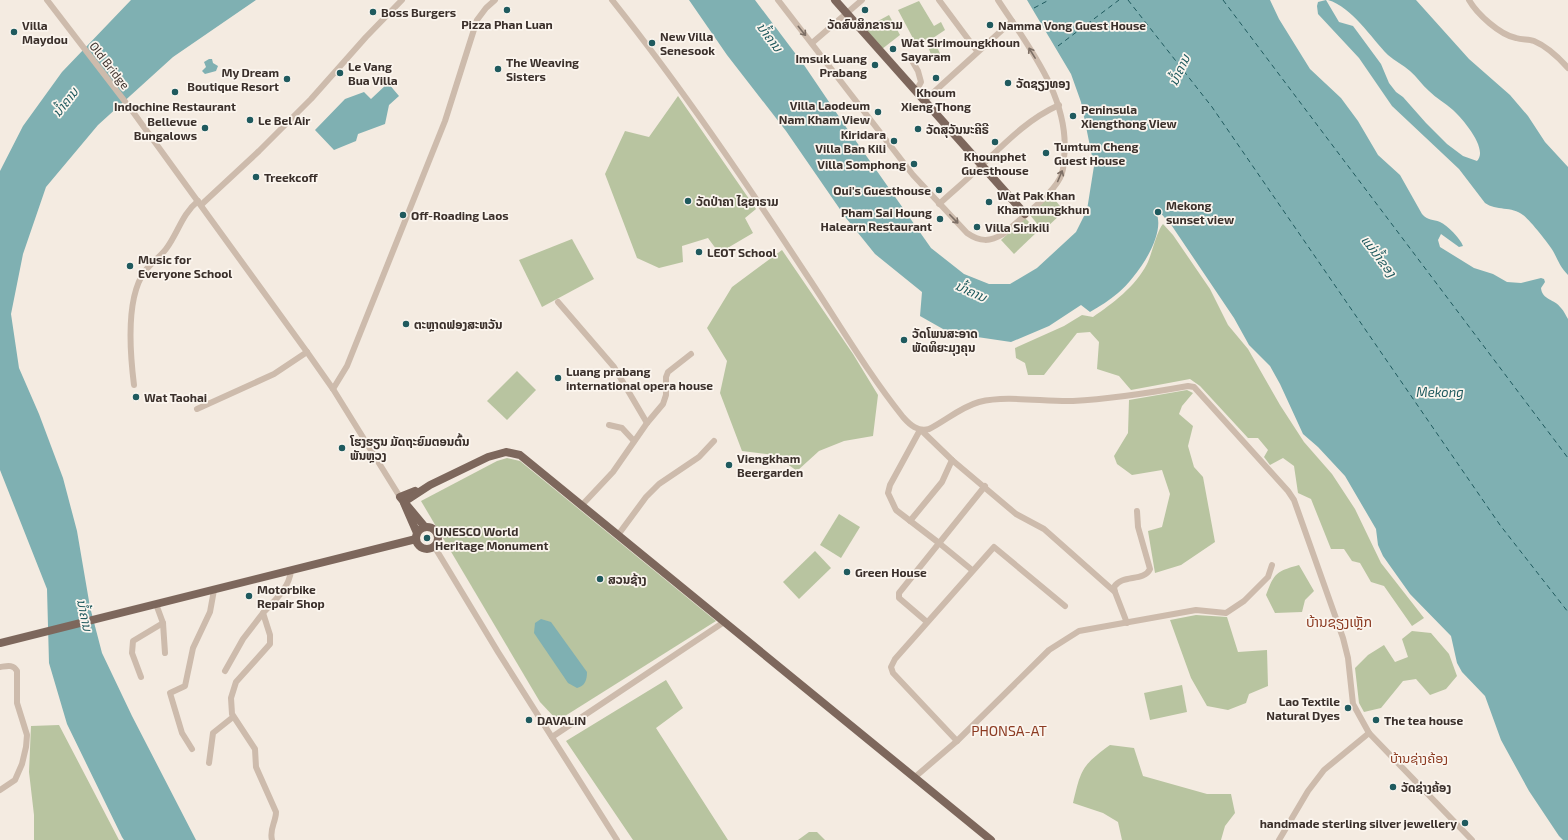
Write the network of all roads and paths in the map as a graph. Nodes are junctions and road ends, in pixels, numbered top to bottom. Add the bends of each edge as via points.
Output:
1 (47, 0) edge
2 (402, 0) edge
3 (495, 0) edge
4 (612, 0) edge
5 (778, 0) edge
6 (835, 0) edge
7 (862, 0) edge
8 (939, 0) edge
9 (998, 0) edge
10 (1469, 0) edge
11 (847, 13) junction
12 (1012, 21) junction
13 (812, 43) junction
14 (977, 51) junction
15 (911, 59) dead end
16 (1568, 68) edge
17 (916, 91) junction
18 (924, 100) junction
19 (1059, 105) junction
20 (982, 166) junction
21 (199, 203) junction
22 (939, 204) junction
23 (1025, 214) junction
24 (558, 302) dead end
25 (307, 352) junction
26 (691, 354) dead end
27 (134, 384) dead end
28 (333, 389) junction
29 (197, 409) dead end
30 (647, 423) junction
31 (609, 425) dead end
32 (921, 430) junction
33 (634, 441) junction
34 (714, 441) dead end
35 (952, 460) junction
36 (985, 486) junction
37 (402, 499) junction
38 (582, 505) junction
39 (1137, 511) dead end
40 (910, 520) junction
41 (425, 527) junction
42 (618, 535) junction
43 (417, 536) junction
44 (939, 543) junction
45 (434, 546) junction
46 (1272, 566) dead end
47 (972, 570) junction
48 (291, 571) junction
49 (214, 590) junction
50 (1115, 592) junction
51 (156, 604) junction
52 (1065, 606) dead end
53 (263, 613) junction
54 (724, 622) junction
55 (927, 622) junction
56 (163, 623) junction
57 (1127, 623) junction
58 (0, 643) edge
59 (165, 653) dead end
60 (0, 667) edge
61 (225, 671) dead end
62 (141, 677) dead end
63 (233, 717) junction
64 (1369, 734) junction
65 (552, 737) junction
66 (957, 741) junction
67 (192, 749) dead end
68 (209, 763) dead end
69 (915, 777) junction
70 (0, 790) edge
71 (272, 840) edge
72 (617, 840) edge
73 (991, 840) edge
74 (1279, 840) edge
75 (1472, 840) edge

1 - 21 street, Old Bridge
2 - 21 street via 311,99 259,151
3 - 28 street via 477,20 445,121 347,366
4 - 32 street via 692,105 894,404 906,420
5 -> 13 street
6 - 11 main road
7 - 11 street
8 - 14 street
9 - 12 street
10 - 16 street via 1483,18 1504,33 1541,45
11 - 13 street
11 - 17 main road
12 - 14 street
19 -> 12 street via 1038,63
13 - 22 street via 899,157
14 - 18 street
15 - 17 street via 920,75 921,82
17 - 18 main road
18 - 20 main road
19 - 20 street via 1043,112 1013,135
23 -> 19 street via 1054,188 1060,178 1063,168 1064,132
20 - 22 street
20 - 23 main road
21 - 25 street, Old Bridge
21 - 27 street via 189,208 166,249 145,271 138,284 131,315 130,337
22 -> 23 street via 967,233 985,241 1003,234
24 - 30 street via 614,367
25 - 28 street, Old Bridge
25 - 29 street via 274,374
26 - 30 street via 668,372 663,404
28 - 37 street, Old Bridge
30 - 33 street
31 - 33 street via 622,428
32 - 35 street
32 - 40 street via 888,493 896,510
32 - 64 street via 929,429 968,406 981,402 1102,399 1194,387 1294,500 1343,638 1353,704
33 - 38 street via 613,472
34 - 42 street via 699,457 659,484
35 - 36 street
35 - 40 street via 942,482
36 - 44 street
36 - 50 street via 1016,514 1044,529
37 - 38 main road via 488,457 513,453 520,455
37 - 41 main road
37 - 43 main road
38 - 42 main road
39 - 50 street via 1139,532 1150,569 1145,575 1119,581 1114,587
40 - 44 street
41 - 43 main road
41 - 45 main road via 436,532 438,539
42 - 54 main road
43 - 45 main road via 419,545 424,548
43 - 48 main road
44 - 47 street
44 - 55 street via 898,595
45 - 65 street
46 - 57 street via 1268,577 1244,601 1226,613 1196,610
47 - 52 street via 991,548 996,547
47 - 55 street
48 - 49 main road
48 - 53 street via 290,580
49 - 51 main road
49 - 67 street via 210,612 190,657 185,686 170,693 182,733
50 - 57 street
51 - 56 street
51 - 58 main road
53 - 61 street via 243,639
53 - 63 street via 270,644 236,682 231,698
54 - 65 street
54 - 69 main road
55 - 66 street via 892,664 892,670
56 - 59 street
56 - 62 street via 133,641 132,653
57 - 66 street via 1079,632 1049,650
60 - 70 street via 10,666 17,671 18,703 27,735 22,764 15,780
63 - 68 street via 213,733
63 - 71 street via 255,749 256,767 276,812
64 - 74 street via 1324,770 1308,791
64 - 75 street
65 - 72 street
66 - 69 street
69 - 73 main road

